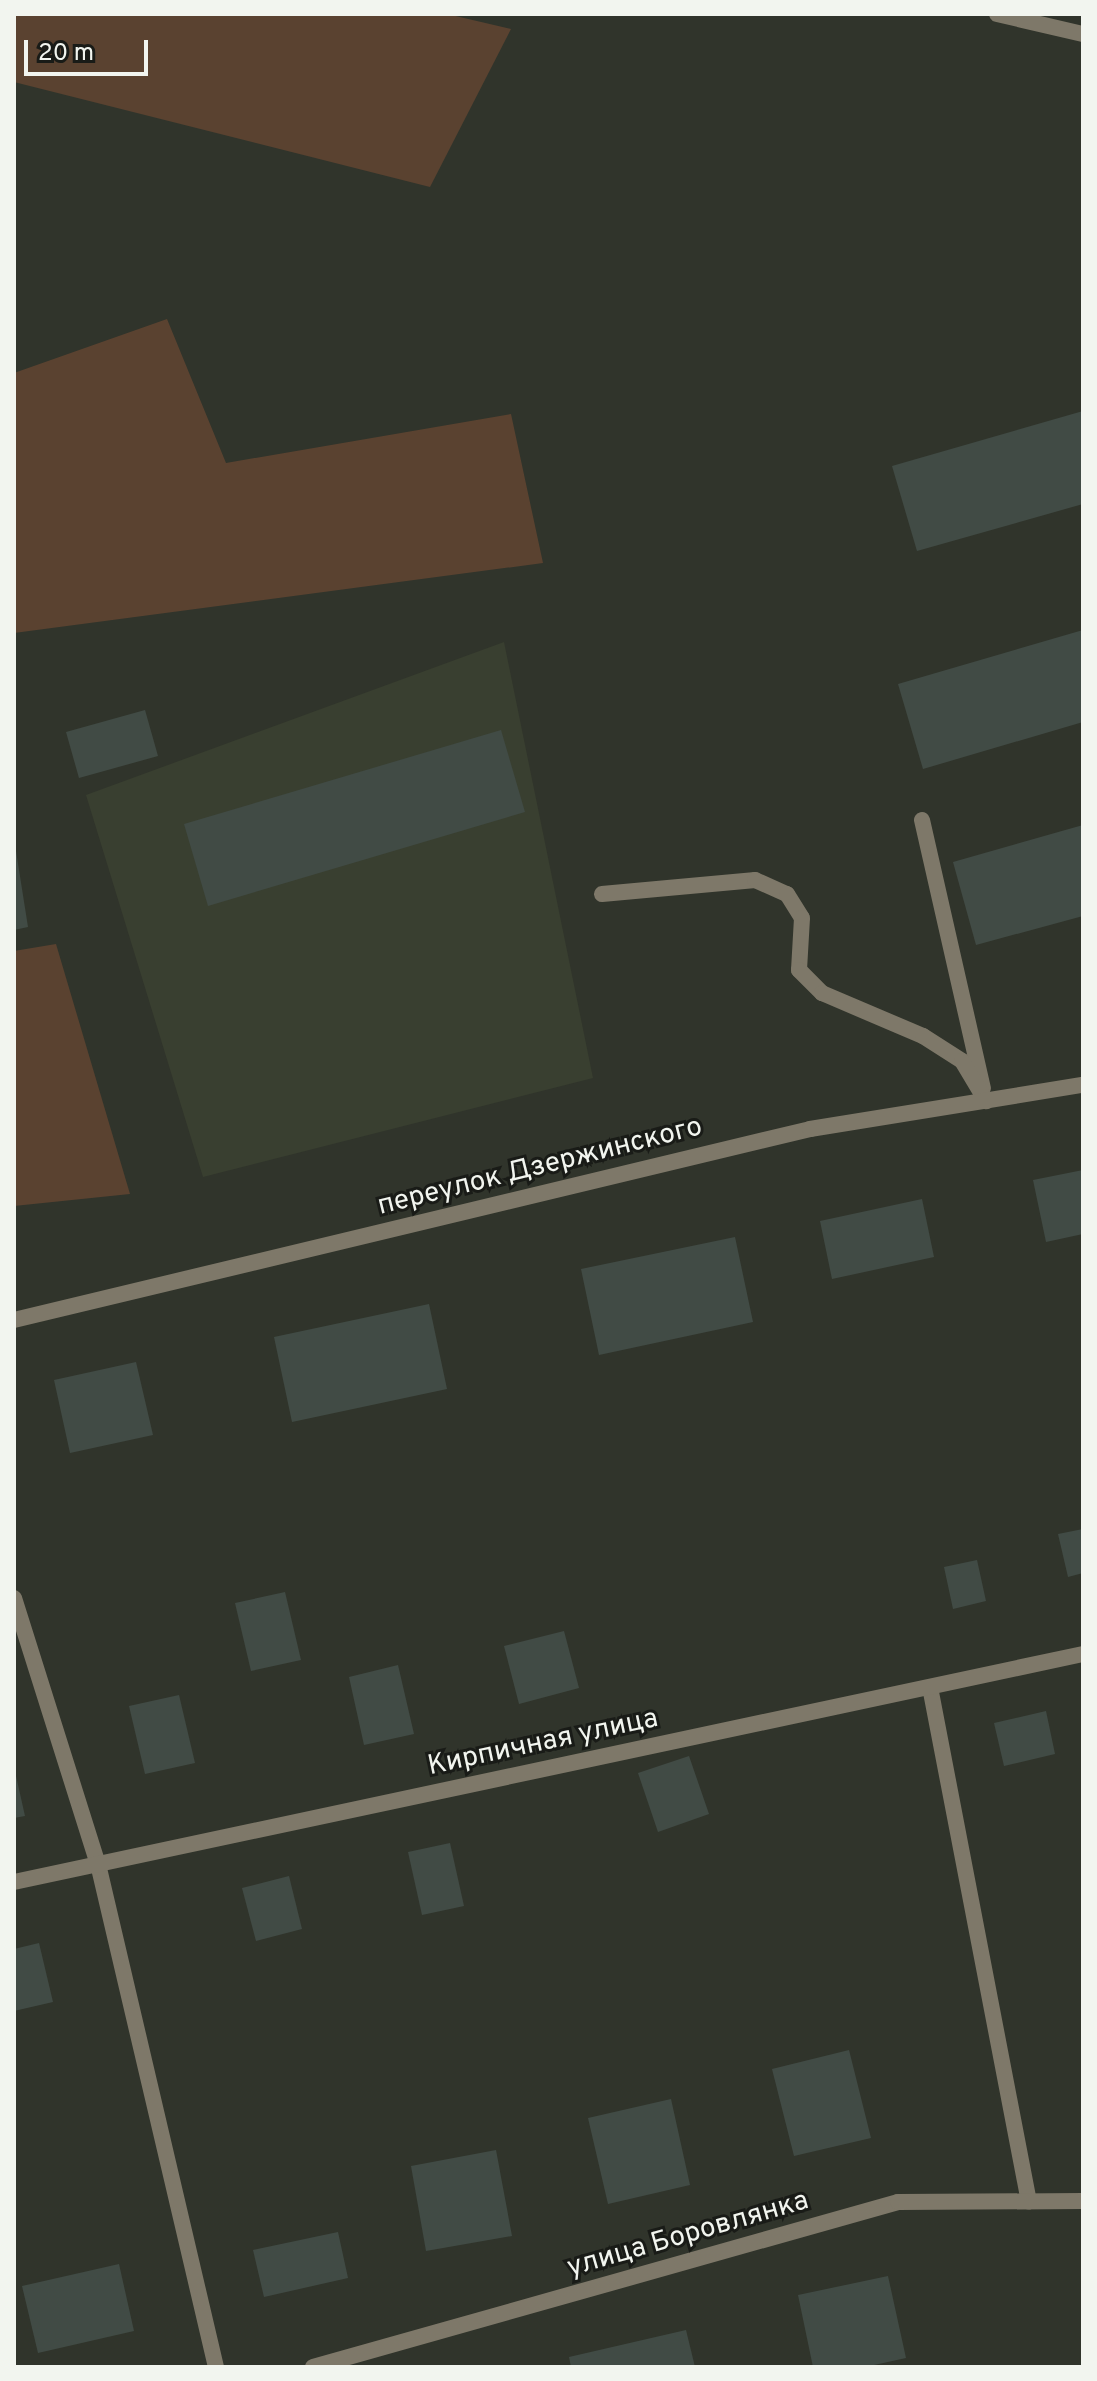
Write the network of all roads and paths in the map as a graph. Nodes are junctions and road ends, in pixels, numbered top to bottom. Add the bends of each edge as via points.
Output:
1 (997, 14) edge
2 (1083, 34) edge
3 (922, 820) dead end
4 (602, 894) dead end
5 (1083, 1085) edge
6 (986, 1101) junction
7 (14, 1320) edge
8 (14, 1598) edge
9 (1083, 1654) edge
10 (930, 1687) junction
11 (98, 1864) junction
12 (14, 1882) edge
13 (1083, 2201) edge
14 (1029, 2202) junction
15 (216, 2367) edge
16 (313, 2367) edge

1 - 2 street
3 - 6 street
4 - 6 street via 755,880 787,894 802,918 799,970 822,993 923,1036 962,1061
5 - 6 street, переулок Дзержинского
6 - 7 street, переулок Дзержинского via 810,1129
8 - 11 street
9 - 10 street, Кирпичная улица
10 - 11 street, Кирпичная улица
10 - 14 street
11 - 12 street, Кирпичная улица
11 - 15 street
13 - 14 street, улица Боровлянка
14 - 16 street, улица Боровлянка via 898,2202

